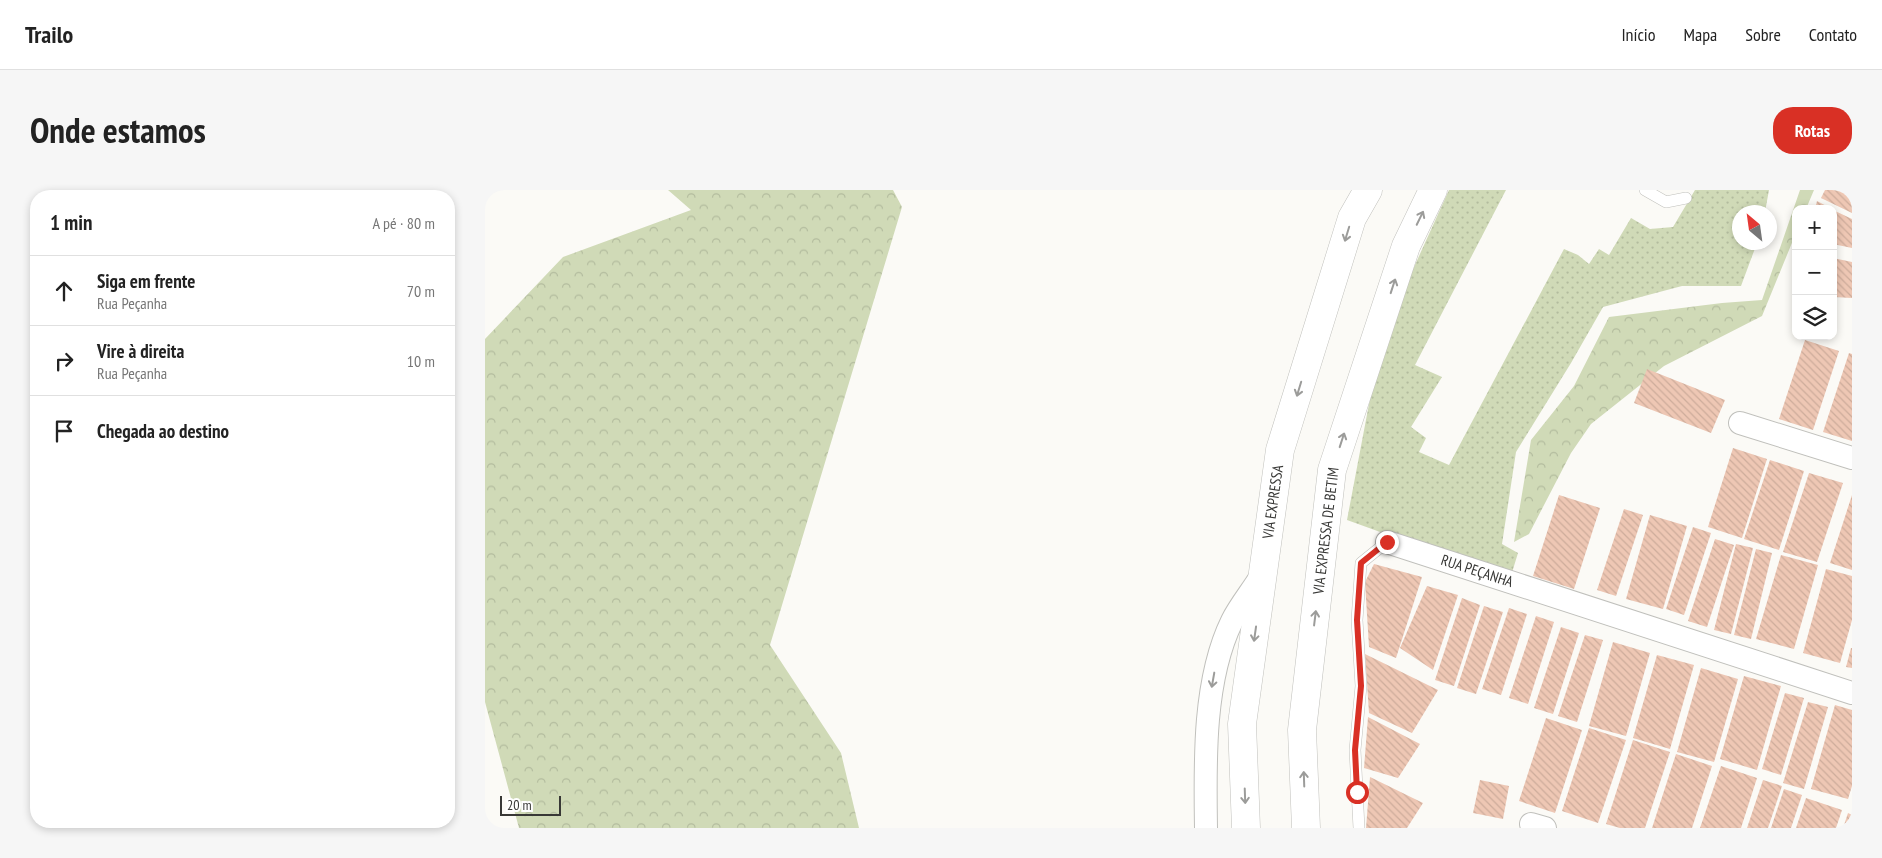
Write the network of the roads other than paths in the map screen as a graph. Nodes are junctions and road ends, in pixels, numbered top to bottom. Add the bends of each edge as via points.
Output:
1 (1368, 190) edge
2 (1433, 190) edge
3 (1645, 190) edge
4 (1686, 198) dead end
5 (1740, 423) dead end
6 (1852, 458) edge
7 (1387, 542) joint
8 (1263, 573) junction
9 (1852, 693) edge
10 (1206, 828) edge
11 (1246, 828) edge
12 (1306, 828) edge
13 (1359, 828) edge

1 -> 8 highway, VIA EXPRESSA via 1352,218 1280,450
12 -> 2 highway, VIA EXPRESSA DE BETIM via 1302,730 1332,470 1406,246
3 - 4 lane via 1666,202
5 - 6 street
7 - 9 street, RUA PEÇANHA
7 - 13 lane, RUA PEÇANHA via 1361,563 1357,620 1361,686 1355,750
8 -> 10 street via 1232,621 1216,664 1210,702
8 -> 11 highway, VIA EXPRESSA via 1243,724

